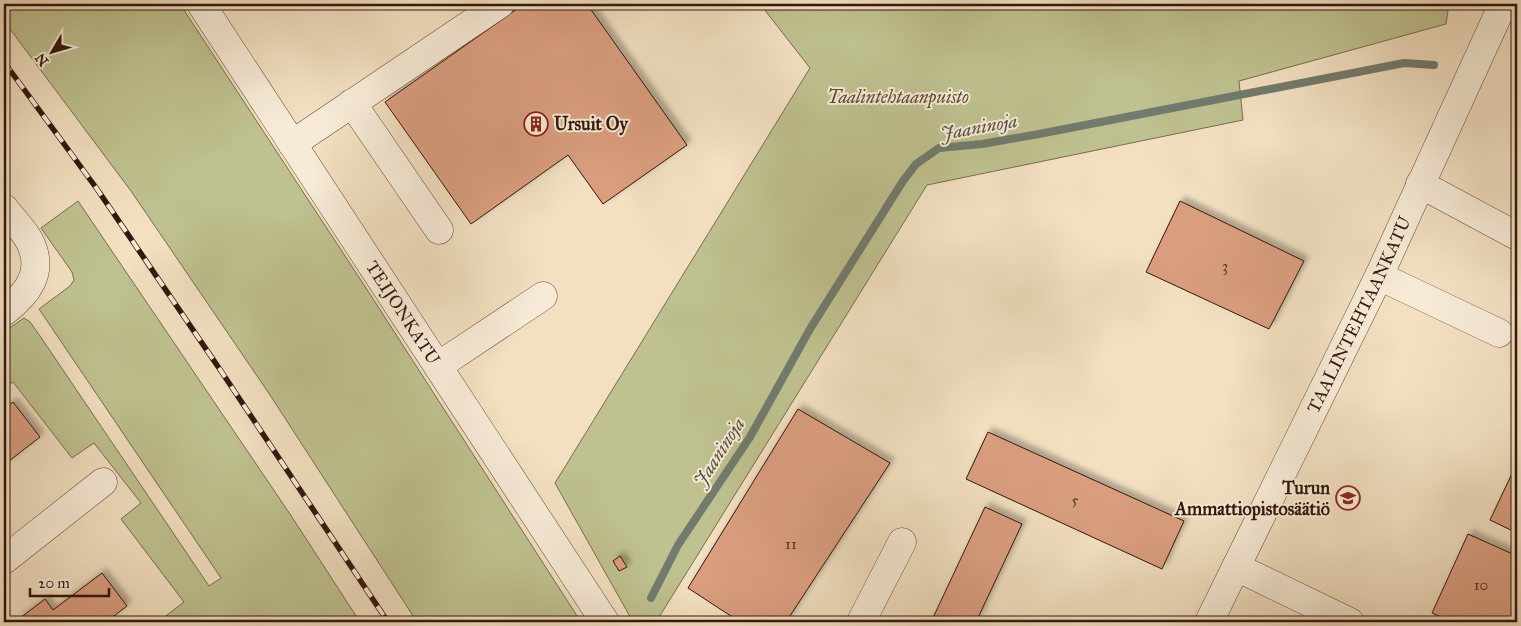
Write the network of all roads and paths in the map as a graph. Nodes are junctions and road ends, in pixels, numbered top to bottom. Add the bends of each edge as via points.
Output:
1 (500, 4) edge
2 (1503, 4) edge
3 (210, 7) edge
4 (352, 103) junction
5 (292, 144) junction
6 (1420, 184) junction
7 (4, 208) edge
8 (439, 230) dead end
9 (1517, 236) edge
10 (1379, 276) junction
11 (544, 296) dead end
12 (4, 312) edge
13 (1500, 333) dead end
14 (438, 366) junction
15 (103, 482) dead end
16 (902, 542) dead end
17 (4, 560) edge
18 (1236, 567) junction
19 (605, 622) edge
20 (861, 622) edge
21 (1209, 622) edge
22 (1350, 622) edge

1 - 4 street
2 - 6 street, TAALINTEHTAANKATU
3 - 5 street, TEIJONKATU
4 - 5 street
4 - 8 street
5 - 14 street, TEIJONKATU
6 - 9 street
6 - 10 street, TAALINTEHTAANKATU
7 - 12 street via 29,241 36,258 33,279 21,298
10 - 13 street
10 - 18 street, TAALINTEHTAANKATU
11 - 14 street
14 - 19 street, TEIJONKATU
15 - 17 street
16 - 20 street
18 - 21 street, TAALINTEHTAANKATU
18 - 22 street

